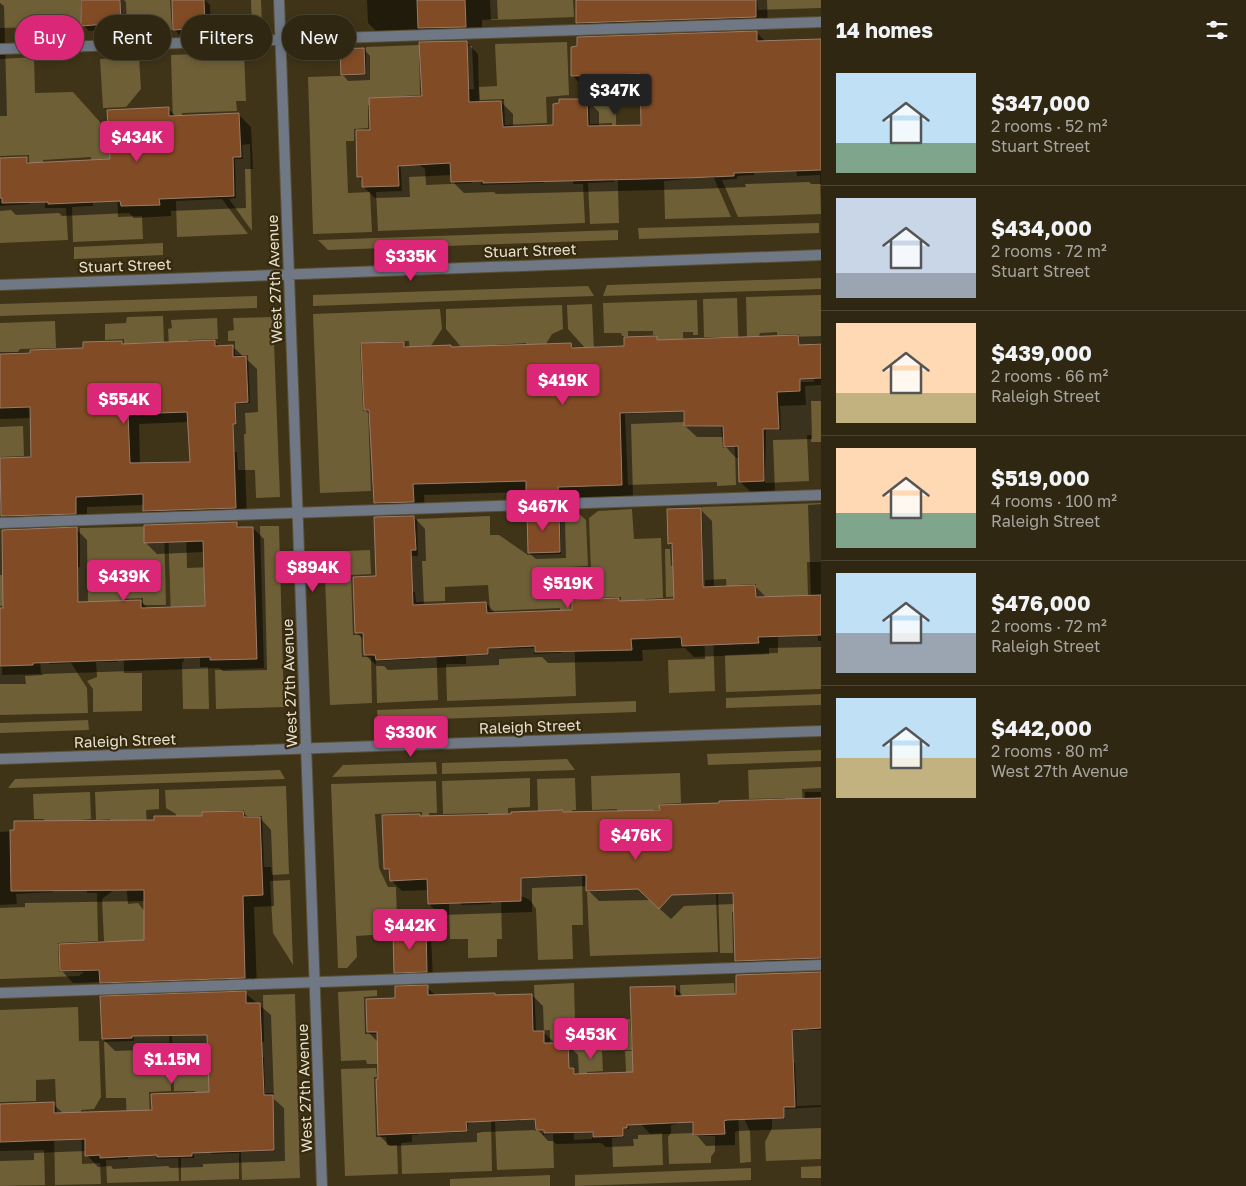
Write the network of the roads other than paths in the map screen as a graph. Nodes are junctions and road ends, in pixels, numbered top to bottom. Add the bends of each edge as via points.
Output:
1 (278, 0) edge
2 (821, 22) edge
3 (280, 40) junction
4 (0, 49) edge
5 (821, 255) edge
6 (289, 274) junction
7 (0, 285) edge
8 (821, 495) edge
9 (298, 513) junction
10 (0, 523) edge
11 (821, 731) edge
12 (306, 749) junction
13 (0, 759) edge
14 (821, 965) edge
15 (315, 982) junction
16 (0, 993) edge
17 (322, 1186) edge

1 - 3 street, West 27th Avenue
2 - 3 street
3 - 4 street
3 - 6 street, West 27th Avenue
5 - 6 street, Stuart Street
6 - 7 street, Stuart Street
6 - 9 street, West 27th Avenue
8 - 9 street
9 - 10 street
9 - 12 street, West 27th Avenue
11 - 12 street, Raleigh Street
12 - 13 street, Raleigh Street
12 - 15 street, West 27th Avenue
14 - 15 street
15 - 16 street
15 - 17 street, West 27th Avenue

